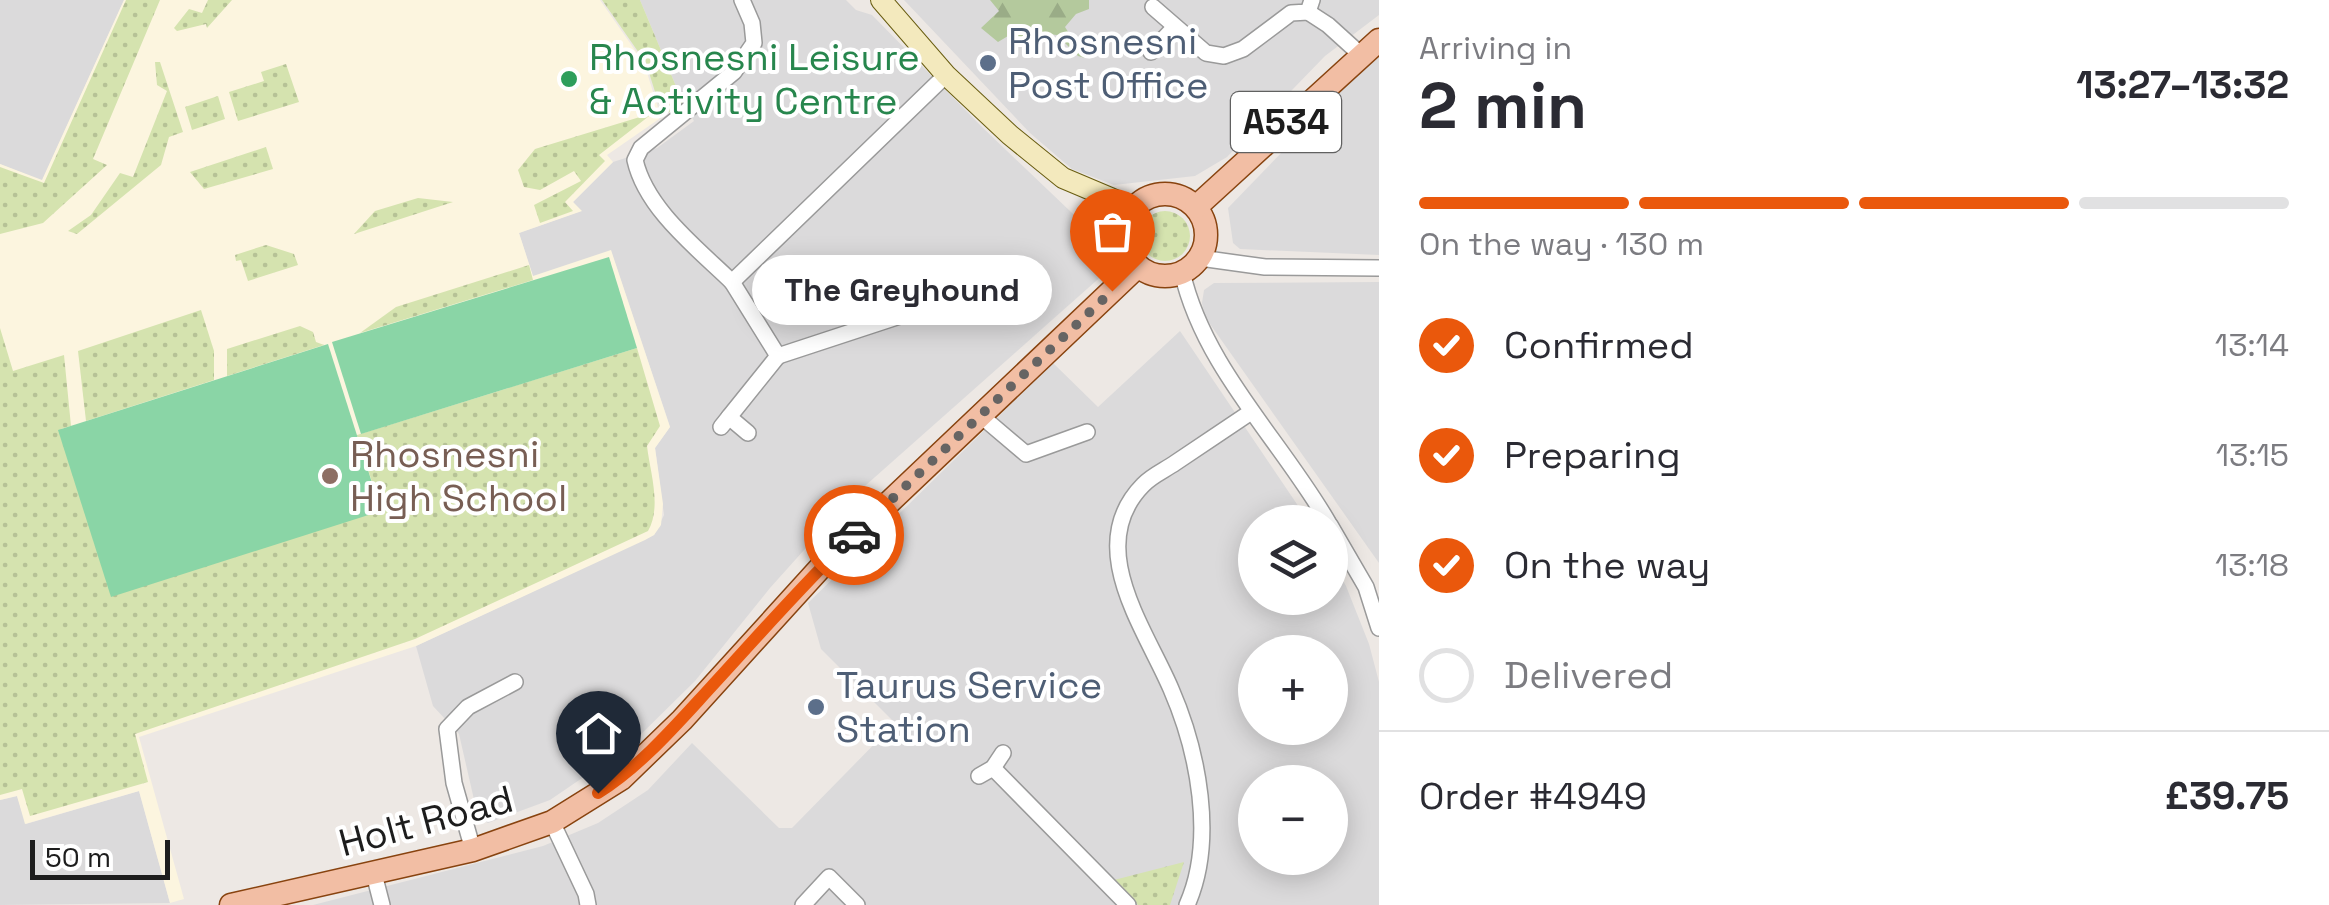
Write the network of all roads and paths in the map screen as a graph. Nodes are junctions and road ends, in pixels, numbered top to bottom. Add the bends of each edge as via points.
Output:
1 (742, 0) edge
2 (881, 0) edge
3 (1310, 6) edge
4 (1153, 7) dead end
5 (1174, 28) junction
6 (1370, 47) edge
7 (1151, 52) dead end
8 (946, 75) junction
9 (1196, 206) junction
10 (1134, 208) junction
11 (1191, 265) junction
12 (1138, 266) junction
13 (1379, 268) edge
14 (732, 282) junction
15 (915, 310) dead end
16 (778, 356) junction
17 (1251, 412) junction
18 (980, 416) junction
19 (1087, 432) dead end
20 (748, 434) dead end
21 (1316, 505) edge
22 (1348, 556) edge
23 (1379, 628) edge
24 (515, 682) dead end
25 (1003, 753) dead end
26 (552, 822) junction
27 (474, 850) junction
28 (374, 874) junction
29 (231, 905) edge
30 (382, 905) edge
31 (588, 905) edge
32 (802, 905) edge
33 (857, 905) edge
34 (1128, 905) edge
35 (1187, 905) edge

1 - 14 street via 754,43 734,72 634,160 638,176 680,232
2 - 8 main road
3 - 5 street via 1224,56 1206,53
3 - 6 street via 1328,25
4 - 5 street
5 - 7 street
6 - 9 main road, A534
8 - 10 main road via 1063,178
8 - 14 street
9 - 10 main road via 1157,194
9 - 11 main road via 1206,232
10 - 12 main road via 1124,232
11 - 12 main road via 1157,276
11 - 13 street
11 - 17 street via 1194,317
12 - 18 main road, Holt Road
14 - 16 street
15 - 16 street
16 - 20 street via 725,422
17 - 21 street
17 - 35 street via 1143,484 1121,519 1117,558 1126,592 1172,691 1201,796 1200,844
18 - 19 street via 1026,454
18 - 26 main road, Holt Road via 821,566 621,779
22 - 23 street
24 - 27 street via 468,708 448,728 454,783
25 - 34 street via 986,772
26 - 27 main road, Holt Road
26 - 31 street
27 - 28 main road, Holt Road
28 - 29 main road, Holt Road
28 - 30 street
32 - 33 street via 830,876

